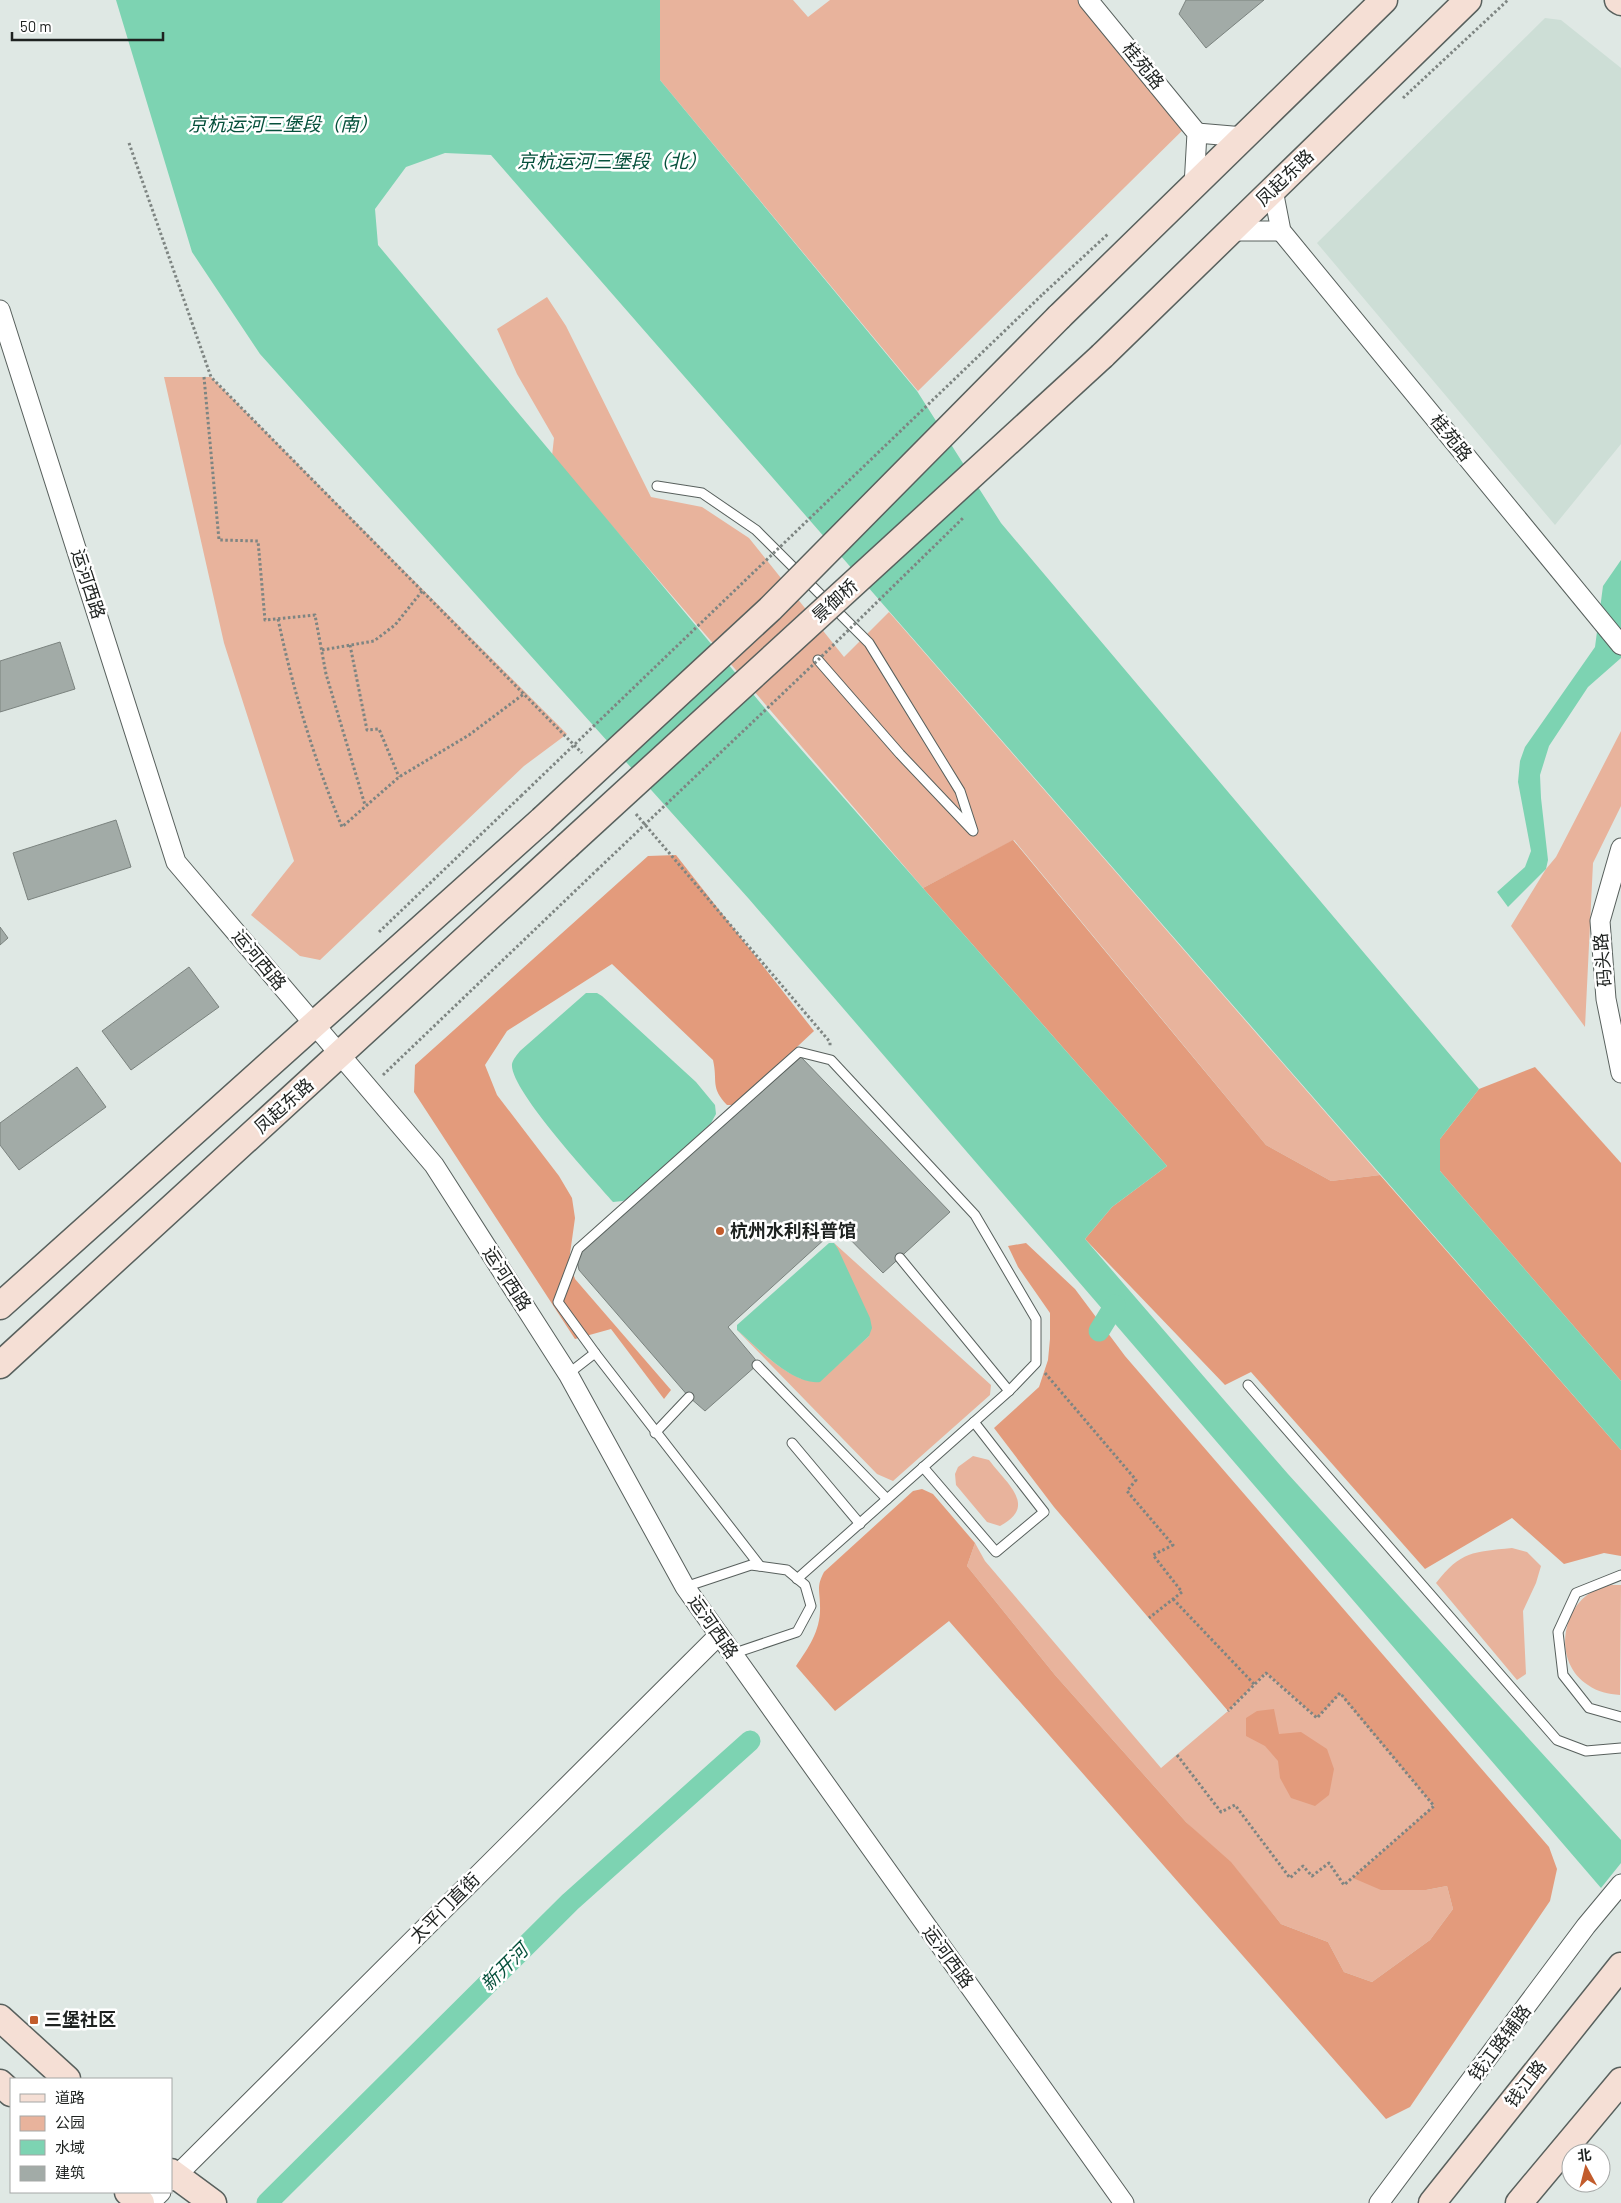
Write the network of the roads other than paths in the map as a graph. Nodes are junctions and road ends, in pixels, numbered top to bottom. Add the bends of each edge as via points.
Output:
1 (1088, 0) edge
2 (1384, 0) edge
3 (1468, 0) edge
4 (1618, 0) edge
5 (1621, 2) edge
6 (1197, 132) junction
7 (1244, 137) junction
8 (1194, 186) junction
9 (1273, 190) junction
10 (1231, 231) junction
11 (1280, 231) junction
12 (0, 310) edge
13 (1102, 356) joint
14 (657, 486) dead end
15 (1621, 645) edge
16 (818, 660) road end
17 (567, 846) joint
18 (1621, 848) edge
19 (314, 1026) junction
20 (339, 1055) junction
21 (1621, 1073) edge
22 (900, 1258) dead end
23 (0, 1306) edge
24 (595, 1353) junction
25 (0, 1365) edge
26 (757, 1365) dead end
27 (568, 1374) junction
28 (1248, 1385) dead end
29 (1009, 1391) junction
30 (689, 1397) dead end
31 (974, 1422) junction
32 (655, 1433) junction
33 (792, 1443) dead end
34 (924, 1467) junction
35 (887, 1499) junction
36 (860, 1524) junction
37 (760, 1566) junction
38 (1621, 1575) edge
39 (797, 1579) junction
40 (685, 1587) junction
41 (719, 1635) junction
42 (732, 1654) junction
43 (1621, 1717) edge
44 (1621, 1748) edge
45 (1621, 1884) edge
46 (1614, 1974) edge
47 (0, 2018) edge
48 (66, 2078) edge
49 (1621, 2081) edge
50 (0, 2083) edge
51 (10, 2092) edge
52 (172, 2178) edge
53 (172, 2181) edge
54 (129, 2193) edge
55 (159, 2193) edge
56 (212, 2202) edge
57 (141, 2203) edge
58 (150, 2203) edge
59 (1124, 2203) edge
60 (1379, 2203) edge
61 (1432, 2203) edge
62 (1520, 2203) edge

1 - 6 street, 桂苑路
2 - 7 main road
3 - 9 main road, 凤起东路
4 - 5 main road
6 - 7 street
6 - 8 street
7 - 8 main road
8 - 19 main road, bridge via 770,609
9 - 10 main road, 凤起东路
9 - 11 street, 桂苑路
10 - 11 street
10 - 13 main road, 凤起东路
11 - 15 street, 桂苑路
12 - 19 street, 运河西路 via 176,862
13 - 17 main road, 景御桥, bridge
14 - 16 lane via 702,493 756,530 869,643 960,791 973,831
17 - 20 main road, 凤起东路
18 - 21 street, 码头路 via 1600,921 1606,999
19 - 20 street, 运河西路
19 - 23 main road
20 - 25 main road, 凤起东路
20 - 27 street, 运河西路 via 434,1165
22 - 29 lane
24 - 27 lane
24 - 29 lane via 558,1302 578,1249 799,1052 830,1060 974,1215 1036,1319 1036,1362
24 - 32 lane
26 - 35 lane
27 - 40 street, 运河西路
28 - 44 lane via 1557,1740 1586,1751
29 - 31 lane
30 - 32 lane
31 - 34 lane
31 - 34 lane via 1044,1512 996,1552
32 - 37 lane
33 - 36 lane
34 - 35 lane
35 - 36 lane
36 - 39 lane
37 - 39 lane via 788,1570
37 - 40 lane via 751,1565
38 - 43 lane via 1576,1593 1558,1632 1563,1675 1589,1708
39 - 42 lane via 805,1585 811,1606 797,1632
40 - 41 street, 运河西路
41 - 42 street, 运河西路
41 - 52 street, 太平门直街
42 - 59 street, 运河西路
45 - 60 street, 钱江路辅路
46 - 61 main road, 钱江路
47 - 48 main road
49 - 62 main road
50 - 51 main road
53 - 56 main road
54 - 57 main road
55 - 58 street, 太平门直街

